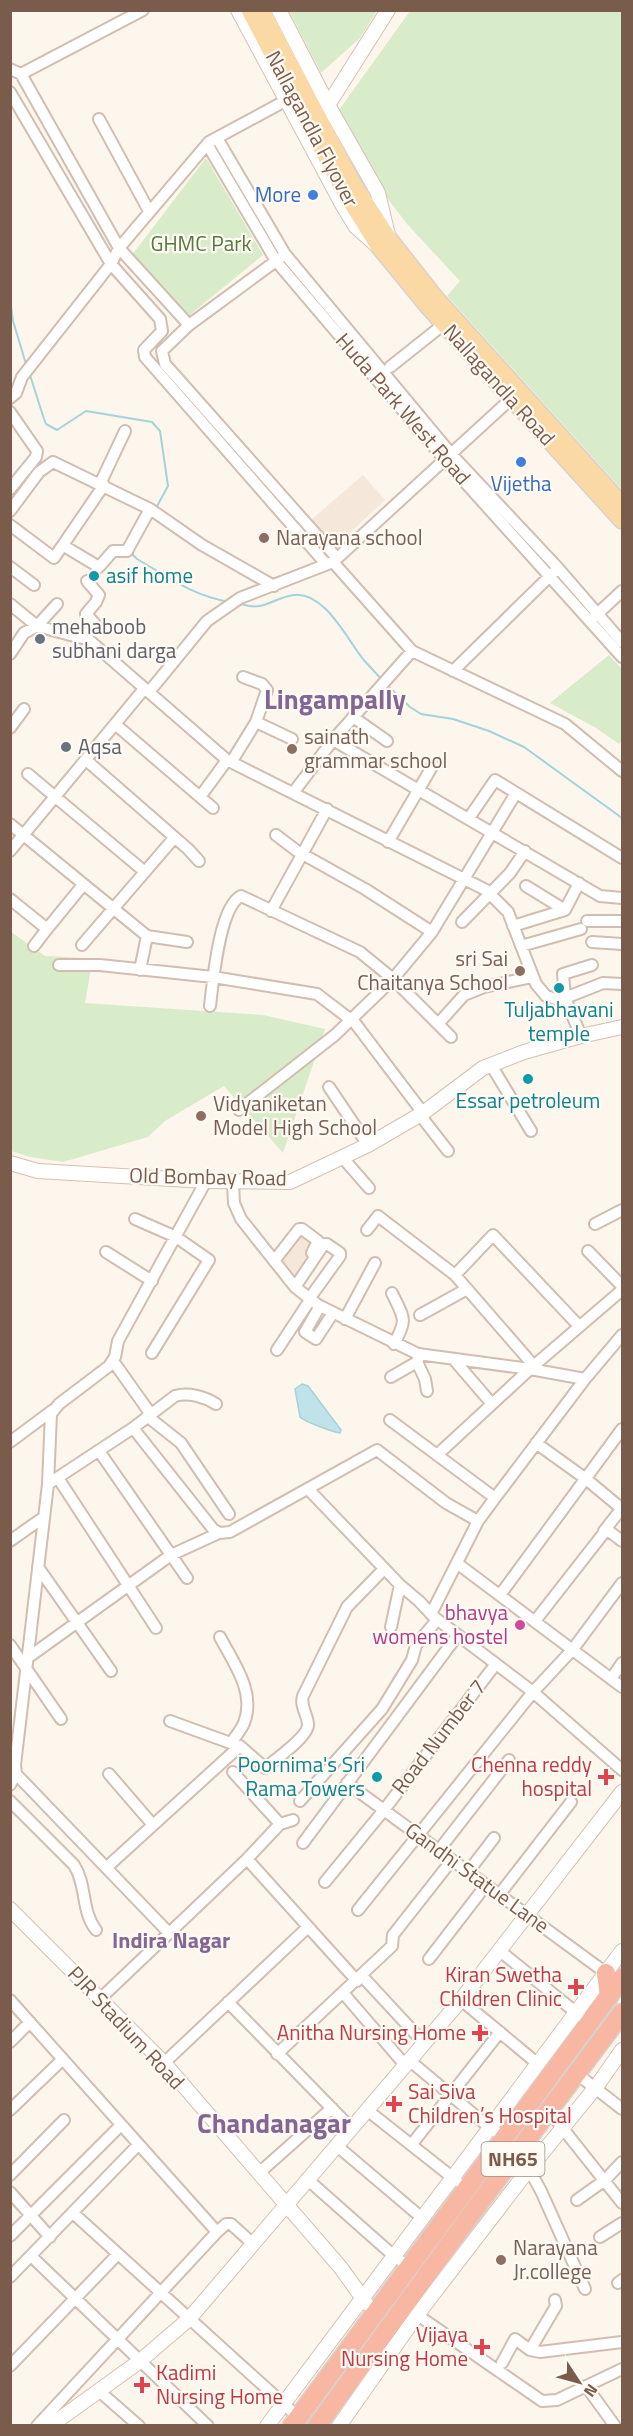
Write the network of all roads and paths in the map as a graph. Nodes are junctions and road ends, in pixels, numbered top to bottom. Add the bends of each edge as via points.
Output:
1 (143, 10) edge
2 (238, 10) edge
3 (249, 10) edge
4 (262, 10) edge
5 (279, 10) edge
6 (388, 10) edge
7 (10, 69) edge
8 (21, 74) junction
9 (10, 92) edge
10 (285, 101) junction
11 (328, 105) junction
12 (99, 119) dead end
13 (217, 138) junction
14 (207, 144) junction
15 (348, 186) junction
16 (149, 211) junction
17 (383, 242) junction
18 (119, 248) junction
19 (281, 257) junction
20 (111, 264) junction
21 (444, 324) junction
22 (189, 325) junction
23 (390, 367) dead end
24 (18, 381) edge
25 (10, 398) edge
26 (512, 398) junction
27 (10, 412) edge
28 (125, 431) dead end
29 (448, 457) junction
30 (102, 484) junction
31 (10, 489) edge
32 (622, 504) edge
33 (10, 510) edge
34 (153, 511) junction
35 (622, 521) edge
36 (10, 525) edge
37 (64, 546) junction
38 (332, 561) junction
39 (10, 567) edge
40 (558, 568) junction
41 (549, 577) junction
42 (87, 581) dead end
43 (34, 585) dead end
44 (274, 586) junction
45 (622, 591) edge
46 (10, 604) edge
47 (57, 604) dead end
48 (594, 617) junction
49 (37, 626) junction
50 (83, 638) junction
51 (622, 642) edge
52 (412, 651) junction
53 (10, 654) edge
54 (622, 657) edge
55 (453, 672) junction
56 (243, 677) dead end
57 (147, 691) junction
58 (24, 709) dead end
59 (353, 717) junction
60 (256, 722) junction
61 (115, 724) junction
62 (10, 728) edge
63 (292, 739) dead end
64 (333, 740) junction
65 (387, 741) dead end
66 (86, 760) junction
67 (230, 760) junction
68 (433, 765) dead end
69 (622, 771) edge
70 (28, 774) dead end
71 (419, 789) junction
72 (293, 793) junction
73 (516, 793) junction
74 (56, 797) junction
75 (200, 797) junction
76 (213, 808) dead end
77 (327, 809) junction
78 (469, 818) junction
79 (10, 824) edge
80 (491, 831) junction
81 (24, 835) junction
82 (276, 835) dead end
83 (174, 838) junction
84 (388, 842) junction
85 (10, 851) edge
86 (525, 851) junction
87 (302, 853) junction
88 (622, 858) edge
89 (199, 861) dead end
90 (145, 872) junction
91 (463, 878) junction
92 (579, 883) junction
93 (83, 885) junction
94 (526, 886) dead end
95 (490, 893) junction
96 (622, 898) edge
97 (10, 899) edge
98 (113, 909) junction
99 (566, 910) junction
100 (271, 911) junction
101 (622, 921) edge
102 (462, 922) dead end
103 (513, 926) junction
104 (47, 929) junction
105 (432, 932) junction
106 (147, 936) junction
107 (187, 942) dead end
108 (592, 942) dead end
109 (622, 944) edge
110 (82, 945) dead end
111 (34, 946) dead end
112 (521, 946) junction
113 (59, 964) dead end
114 (592, 964) dead end
115 (140, 970) junction
116 (532, 977) junction
117 (213, 978) junction
118 (393, 979) junction
119 (622, 984) edge
120 (565, 998) junction
121 (210, 1006) dead end
122 (350, 1020) junction
123 (438, 1024) junction
124 (622, 1027) edge
125 (581, 1036) junction
126 (451, 1037) dead end
127 (490, 1065) junction
128 (329, 1087) dead end
129 (239, 1110) dead end
130 (422, 1114) junction
131 (531, 1131) dead end
132 (368, 1145) junction
133 (448, 1151) dead end
134 (342, 1157) junction
135 (10, 1163) edge
136 (206, 1181) junction
137 (233, 1182) junction
138 (369, 1188) dead end
139 (622, 1210) edge
140 (135, 1219) dead end
141 (596, 1224) dead end
142 (367, 1230) dead end
143 (176, 1237) junction
144 (588, 1251) dead end
145 (106, 1252) dead end
146 (274, 1262) junction
147 (375, 1263) dead end
148 (455, 1275) junction
149 (152, 1281) junction
150 (293, 1285) junction
151 (622, 1288) edge
152 (467, 1289) junction
153 (392, 1293) dead end
154 (310, 1299) junction
155 (320, 1306) junction
156 (333, 1313) junction
157 (420, 1315) dead end
158 (345, 1319) junction
159 (579, 1326) junction
160 (622, 1335) edge
161 (394, 1344) junction
162 (277, 1350) dead end
163 (152, 1353) dead end
164 (419, 1358) junction
165 (113, 1361) junction
166 (455, 1361) junction
167 (532, 1367) junction
168 (391, 1377) dead end
169 (585, 1379) junction
170 (427, 1391) dead end
171 (216, 1404) dead end
172 (492, 1404) junction
173 (54, 1410) junction
174 (149, 1415) junction
175 (390, 1420) dead end
176 (133, 1428) junction
177 (622, 1429) edge
178 (10, 1442) edge
179 (536, 1443) junction
180 (618, 1444) edge
181 (99, 1451) junction
182 (437, 1455) junction
183 (586, 1479) junction
184 (53, 1481) junction
185 (309, 1490) junction
186 (495, 1498) junction
187 (622, 1509) edge
188 (229, 1514) dead end
189 (44, 1517) junction
190 (478, 1521) junction
191 (604, 1531) junction
192 (219, 1533) junction
193 (10, 1540) edge
194 (622, 1541) edge
195 (171, 1555) junction
196 (458, 1564) junction
197 (38, 1567) junction
198 (384, 1569) junction
199 (187, 1578) dead end
200 (622, 1583) edge
201 (400, 1585) junction
202 (129, 1587) junction
203 (500, 1594) junction
204 (434, 1617) junction
205 (536, 1622) junction
206 (78, 1623) junction
207 (156, 1628) dead end
208 (391, 1628) dead end
209 (457, 1636) junction
210 (220, 1638) dead end
211 (10, 1645) edge
212 (573, 1649) junction
213 (26, 1663) junction
214 (622, 1663) edge
215 (495, 1665) junction
216 (111, 1671) dead end
217 (611, 1679) junction
218 (622, 1687) edge
219 (533, 1692) junction
220 (61, 1719) dead end
221 (170, 1721) dead end
222 (236, 1745) junction
223 (509, 1761) dead end
224 (14, 1766) edge
225 (622, 1770) edge
226 (233, 1772) dead end
227 (109, 1774) dead end
228 (347, 1783) junction
229 (10, 1785) edge
230 (622, 1794) edge
231 (10, 1801) edge
232 (300, 1801) dead end
233 (571, 1802) dead end
234 (384, 1810) junction
235 (293, 1820) dead end
236 (280, 1824) junction
237 (153, 1825) junction
238 (419, 1836) junction
239 (494, 1838) dead end
240 (303, 1843) dead end
241 (439, 1850) junction
242 (248, 1859) junction
243 (452, 1860) junction
244 (106, 1867) junction
245 (468, 1872) junction
246 (325, 1882) dead end
247 (486, 1885) junction
248 (500, 1895) junction
249 (10, 1909) edge
250 (358, 1910) dead end
251 (527, 1915) junction
252 (308, 1927) junction
253 (96, 1930) dead end
254 (169, 1933) junction
255 (500, 1951) junction
256 (622, 1951) edge
257 (429, 1959) dead end
258 (616, 1977) edge
259 (359, 1979) junction
260 (344, 1994) junction
261 (101, 1998) junction
262 (10, 2000) edge
263 (461, 2000) junction
264 (228, 2002) junction
265 (622, 2013) edge
266 (583, 2018) junction
267 (30, 2022) junction
268 (500, 2032) junction
269 (10, 2042) edge
270 (424, 2043) junction
271 (622, 2050) edge
272 (278, 2054) junction
273 (63, 2059) junction
274 (164, 2062) junction
275 (407, 2063) junction
276 (538, 2064) junction
277 (577, 2074) junction
278 (596, 2087) junction
279 (450, 2095) junction
280 (332, 2108) junction
281 (622, 2109) edge
282 (10, 2110) edge
283 (367, 2110) junction
284 (549, 2111) junction
285 (64, 2120) dead end
286 (121, 2125) junction
287 (351, 2128) junction
288 (490, 2128) junction
289 (564, 2128) junction
290 (506, 2138) junction
291 (412, 2144) junction
292 (138, 2145) junction
293 (336, 2145) junction
294 (519, 2151) junction
295 (622, 2162) edge
296 (529, 2169) junction
297 (259, 2173) junction
298 (10, 2175) edge
299 (307, 2179) junction
300 (605, 2180) junction
301 (460, 2183) junction
302 (10, 2192) edge
303 (578, 2200) dead end
304 (287, 2203) junction
305 (622, 2203) edge
306 (73, 2213) junction
307 (31, 2215) junction
308 (459, 2216) junction
309 (422, 2218) junction
310 (622, 2223) edge
311 (217, 2232) junction
312 (10, 2236) edge
313 (50, 2236) junction
314 (600, 2237) dead end
315 (252, 2243) junction
316 (118, 2254) junction
317 (31, 2256) junction
318 (401, 2261) junction
319 (10, 2277) edge
320 (585, 2289) dead end
321 (159, 2292) junction
322 (366, 2294) junction
323 (76, 2299) junction
324 (385, 2299) junction
325 (555, 2300) dead end
326 (411, 2311) junction
327 (374, 2314) junction
328 (189, 2319) junction
329 (117, 2338) junction
330 (622, 2342) edge
331 (530, 2350) junction
332 (140, 2361) junction
333 (502, 2363) dead end
334 (10, 2366) edge
335 (622, 2368) edge
336 (586, 2386) junction
337 (99, 2391) junction
338 (282, 2404) junction
339 (295, 2421) edge
340 (37, 2426) edge
341 (50, 2426) edge
342 (139, 2426) edge
343 (208, 2426) edge
344 (267, 2426) edge
345 (317, 2426) edge
346 (339, 2426) edge
347 (615, 2426) edge

1 - 8 street
2 - 10 street
3 - 15 main road, Nallagandla Flyover
4 - 15 main road, Nallagandla Flyover
5 - 11 street
6 - 11 street
7 - 8 street
8 - 18 street
9 - 20 street
10 - 13 street
10 - 17 street via 351,221 361,232
11 - 17 street via 378,193
12 - 16 street
13 - 14 street
13 - 19 street, Huda Park West Road
14 - 16 street
14 - 19 street, Huda Park West Road
15 - 17 main road, Nallagandla Flyover
16 - 18 street
17 - 21 main road, Nallagandla Road
17 - 32 main road, Nallagandla Road
18 - 20 street
18 - 22 street
19 - 22 street
19 - 29 street, Huda Park West Road
20 - 24 street
20 - 38 street via 160,319 162,331 144,350 145,357
21 - 23 street
21 - 26 main road, Nallagandla Road
22 - 38 street via 162,351 165,364
24 - 25 street via 16,393
26 - 29 street
26 - 35 main road, Nallagandla Road
27 - 31 street via 38,451
28 - 30 street
29 - 38 street
29 - 40 street, Huda Park West Road
29 - 41 street, Huda Park West Road
30 - 33 street via 53,462 39,472
30 - 34 street
30 - 37 street
34 - 37 street via 130,547 124,552 113,551 98,567
34 - 44 street via 202,545
36 - 37 street via 53,557
38 - 44 street
38 - 52 street
39 - 43 street
40 - 41 street
40 - 48 street, Huda Park West Road
41 - 48 street, Huda Park West Road
41 - 55 street
42 - 50 street via 99,595 86,614 96,625
44 - 57 street via 240,598 207,621
45 - 48 street
46 - 49 street
47 - 49 street
48 - 51 street, Huda Park West Road
48 - 54 street, Huda Park West Road
49 - 50 street
49 - 53 street via 24,633
50 - 57 street
52 - 55 street
52 - 59 street
55 - 69 street via 565,724
56 - 60 street via 267,690
57 - 61 street
57 - 67 street
58 - 62 street
59 - 64 street
59 - 65 street
60 - 63 street
60 - 67 street
61 - 66 street
61 - 75 street
64 - 71 street
64 - 72 street
66 - 74 street
66 - 83 street
67 - 72 street
67 - 75 street
68 - 71 street
70 - 74 street
71 - 78 street
71 - 84 street
72 - 77 street
73 - 78 street via 494,780
73 - 80 street
73 - 88 street
74 - 81 street
74 - 90 street
75 - 76 street
77 - 84 street
77 - 87 street
78 - 80 street
79 - 81 street
80 - 86 street
80 - 91 street
81 - 85 street
81 - 93 street
82 - 87 street
83 - 89 street
83 - 90 street
84 - 91 street
86 - 92 street
86 - 95 street
87 - 100 street
87 - 105 street
90 - 98 street
91 - 95 street
91 - 105 street
92 - 96 street via 600,896
92 - 99 street
93 - 98 street
93 - 104 street
94 - 99 street
95 - 102 street
95 - 103 street via 504,906
97 - 104 street
98 - 106 street
98 - 110 street
99 - 103 street
100 - 117 street via 241,896 234,901
100 - 118 street via 360,952
101 - 112 street via 584,925
103 - 112 street
104 - 111 street
105 - 118 street
106 - 107 street
106 - 115 street
108 - 109 street
112 - 116 street
113 - 115 street
114 - 120 street via 563,974
115 - 117 street
116 - 120 street via 546,996
116 - 123 street via 464,995
117 - 121 street
117 - 122 street via 317,994
118 - 122 street
118 - 123 street
119 - 120 street via 603,983
120 - 125 street
122 - 129 street
122 - 130 street
123 - 126 street
124 - 125 street, Old Bombay Road
125 - 127 street, Old Bombay Road
127 - 130 street, Old Bombay Road
127 - 131 street
128 - 132 street
130 - 132 street, Old Bombay Road
130 - 133 street
132 - 134 street, Old Bombay Road
134 - 137 street, Old Bombay Road via 290,1182
134 - 138 street
135 - 136 street, Old Bombay Road via 38,1171
136 - 137 street, Old Bombay Road
136 - 143 street
137 - 146 street via 234,1203 242,1219
139 - 141 street
140 - 143 street
142 - 148 street via 378,1216
143 - 149 street
143 - 163 street via 209,1263
144 - 151 street
145 - 149 street
146 - 150 street
146 - 150 street via 299,1230 318,1242
147 - 158 street
148 - 152 street
148 - 159 street via 493,1235
149 - 165 street via 118,1341
150 - 154 street
150 - 154 street via 324,1244 339,1253
151 - 159 street
152 - 157 street
152 - 167 street
153 - 161 street via 404,1319
154 - 155 street
154 - 162 street
155 - 156 street
155 - 156 street via 305,1332 314,1339
156 - 158 street
158 - 161 street
159 - 167 street
160 - 169 street
161 - 164 street
164 - 166 street
164 - 168 street
164 - 170 street
165 - 173 street
165 - 174 street
166 - 167 street
166 - 172 street
167 - 169 street
167 - 172 street
169 - 179 street
171 - 174 street via 178,1394
172 - 182 street
173 - 178 street
173 - 184 street
174 - 176 street
174 - 188 street via 181,1443
175 - 182 street
176 - 181 street
176 - 192 street
177 - 180 street
179 - 183 street
179 - 186 street
180 - 183 street
181 - 184 street
181 - 195 street
182 - 186 street
183 - 187 street
183 - 203 street
184 - 189 street
184 - 202 street
185 - 190 street via 377,1450 446,1503
185 - 192 street via 230,1532
185 - 198 street
186 - 190 street
187 - 191 street
189 - 193 street
189 - 197 street
190 - 196 street
191 - 194 street
191 - 205 street
192 - 195 street
195 - 199 street
195 - 202 street
196 - 203 street
196 - 204 street
197 - 206 street
197 - 213 street
198 - 201 street
198 - 222 street via 347,1607 303,1696 306,1733 266,1768
200 - 212 street
201 - 204 street
201 - 208 street
202 - 206 street
202 - 207 street
203 - 205 street
204 - 209 street
204 - 232 street via 382,1709
205 - 212 street
206 - 213 street
206 - 216 street
209 - 215 street
209 - 228 street
210 - 222 street via 245,1682 249,1701
211 - 213 street
212 - 217 street
212 - 219 street
213 - 220 street
213 - 224 street
214 - 217 street
215 - 219 street
215 - 234 street, Road Number 7
217 - 218 street
219 - 225 street
219 - 238 street
221 - 222 street
222 - 237 street
223 - 241 street
224 - 229 street
224 - 244 street
226 - 236 street
227 - 237 street
228 - 234 street, Gandhi Statue Lane
228 - 240 street
230 - 251 street
231 - 253 street via 74,1865 80,1874 88,1917
233 - 248 street
234 - 238 street, Gandhi Statue Lane
234 - 246 street, Road Number 7
235 - 236 street
236 - 242 street
237 - 244 street
238 - 241 street, Gandhi Statue Lane
238 - 250 street
239 - 245 street
241 - 243 street, Gandhi Statue Lane
242 - 252 street
242 - 254 street
243 - 245 street, Gandhi Statue Lane
243 - 259 street via 393,1935 392,1946
244 - 254 street
245 - 247 street, Gandhi Statue Lane
247 - 248 street, Gandhi Statue Lane
247 - 257 street
248 - 251 street, Gandhi Statue Lane
249 - 261 street, PJR Stadium Road
251 - 255 street
251 - 258 street, Gandhi Statue Lane
252 - 259 street
252 - 264 street
254 - 261 street
255 - 263 street
255 - 266 street
256 - 258 street
258 - 266 street
258 - 266 highway, NH65 via 609,1997
259 - 260 street
259 - 270 street
260 - 272 street
260 - 275 street
261 - 274 street, PJR Stadium Road
262 - 267 street
263 - 268 street
263 - 270 street
264 - 272 street
264 - 274 street
265 - 277 highway, NH65
266 - 276 street
266 - 290 highway, NH65
267 - 269 street
267 - 273 street
268 - 276 street
268 - 279 street
270 - 275 street
271 - 278 street
272 - 280 street
273 - 282 street
273 - 286 street
274 - 297 street, PJR Stadium Road
275 - 279 street
275 - 283 street
276 - 288 street
277 - 278 street
277 - 284 highway, NH65
278 - 281 street
278 - 289 street
279 - 288 street
279 - 291 street
280 - 287 street
280 - 297 street
283 - 287 street
283 - 291 street
284 - 289 street
284 - 294 highway, NH65
285 - 298 street
286 - 292 street
286 - 307 street
287 - 293 street
288 - 290 street
288 - 301 street
289 - 296 street
289 - 300 street
290 - 301 highway, NH65
291 - 301 street
292 - 306 street
292 - 311 street
293 - 299 street
293 - 309 street
294 - 296 street
294 - 308 highway, NH65
295 - 300 street
296 - 320 street
296 - 326 street
297 - 304 street, PJR Stadium Road
299 - 304 street
299 - 318 street
300 - 303 street
300 - 305 street
301 - 308 highway, NH65
301 - 309 street
302 - 307 street
304 - 315 street
304 - 322 street, PJR Stadium Road
306 - 313 street
306 - 316 street
307 - 312 street
307 - 313 street
308 - 318 highway, NH65
308 - 326 highway, NH65
309 - 318 street
310 - 314 street
311 - 315 street via 231,2224
311 - 321 street
313 - 317 street
315 - 328 street
316 - 321 street
316 - 323 street
317 - 319 street
317 - 323 street
318 - 322 street
318 - 324 highway, NH65
321 - 328 street
321 - 329 street
322 - 324 street
322 - 327 street
322 - 338 street
323 - 329 street
323 - 334 street
324 - 327 highway, NH65
325 - 331 street via 556,2306
326 - 336 street via 539,2400 548,2402
326 - 345 highway, NH65
326 - 346 street
327 - 339 highway, NH65
328 - 332 street
328 - 338 street
329 - 332 street
329 - 340 street
330 - 331 street
331 - 333 street via 515,2339
332 - 337 street
332 - 343 street
335 - 336 street
336 - 347 street
337 - 341 street
337 - 342 street
338 - 339 street
338 - 344 street

